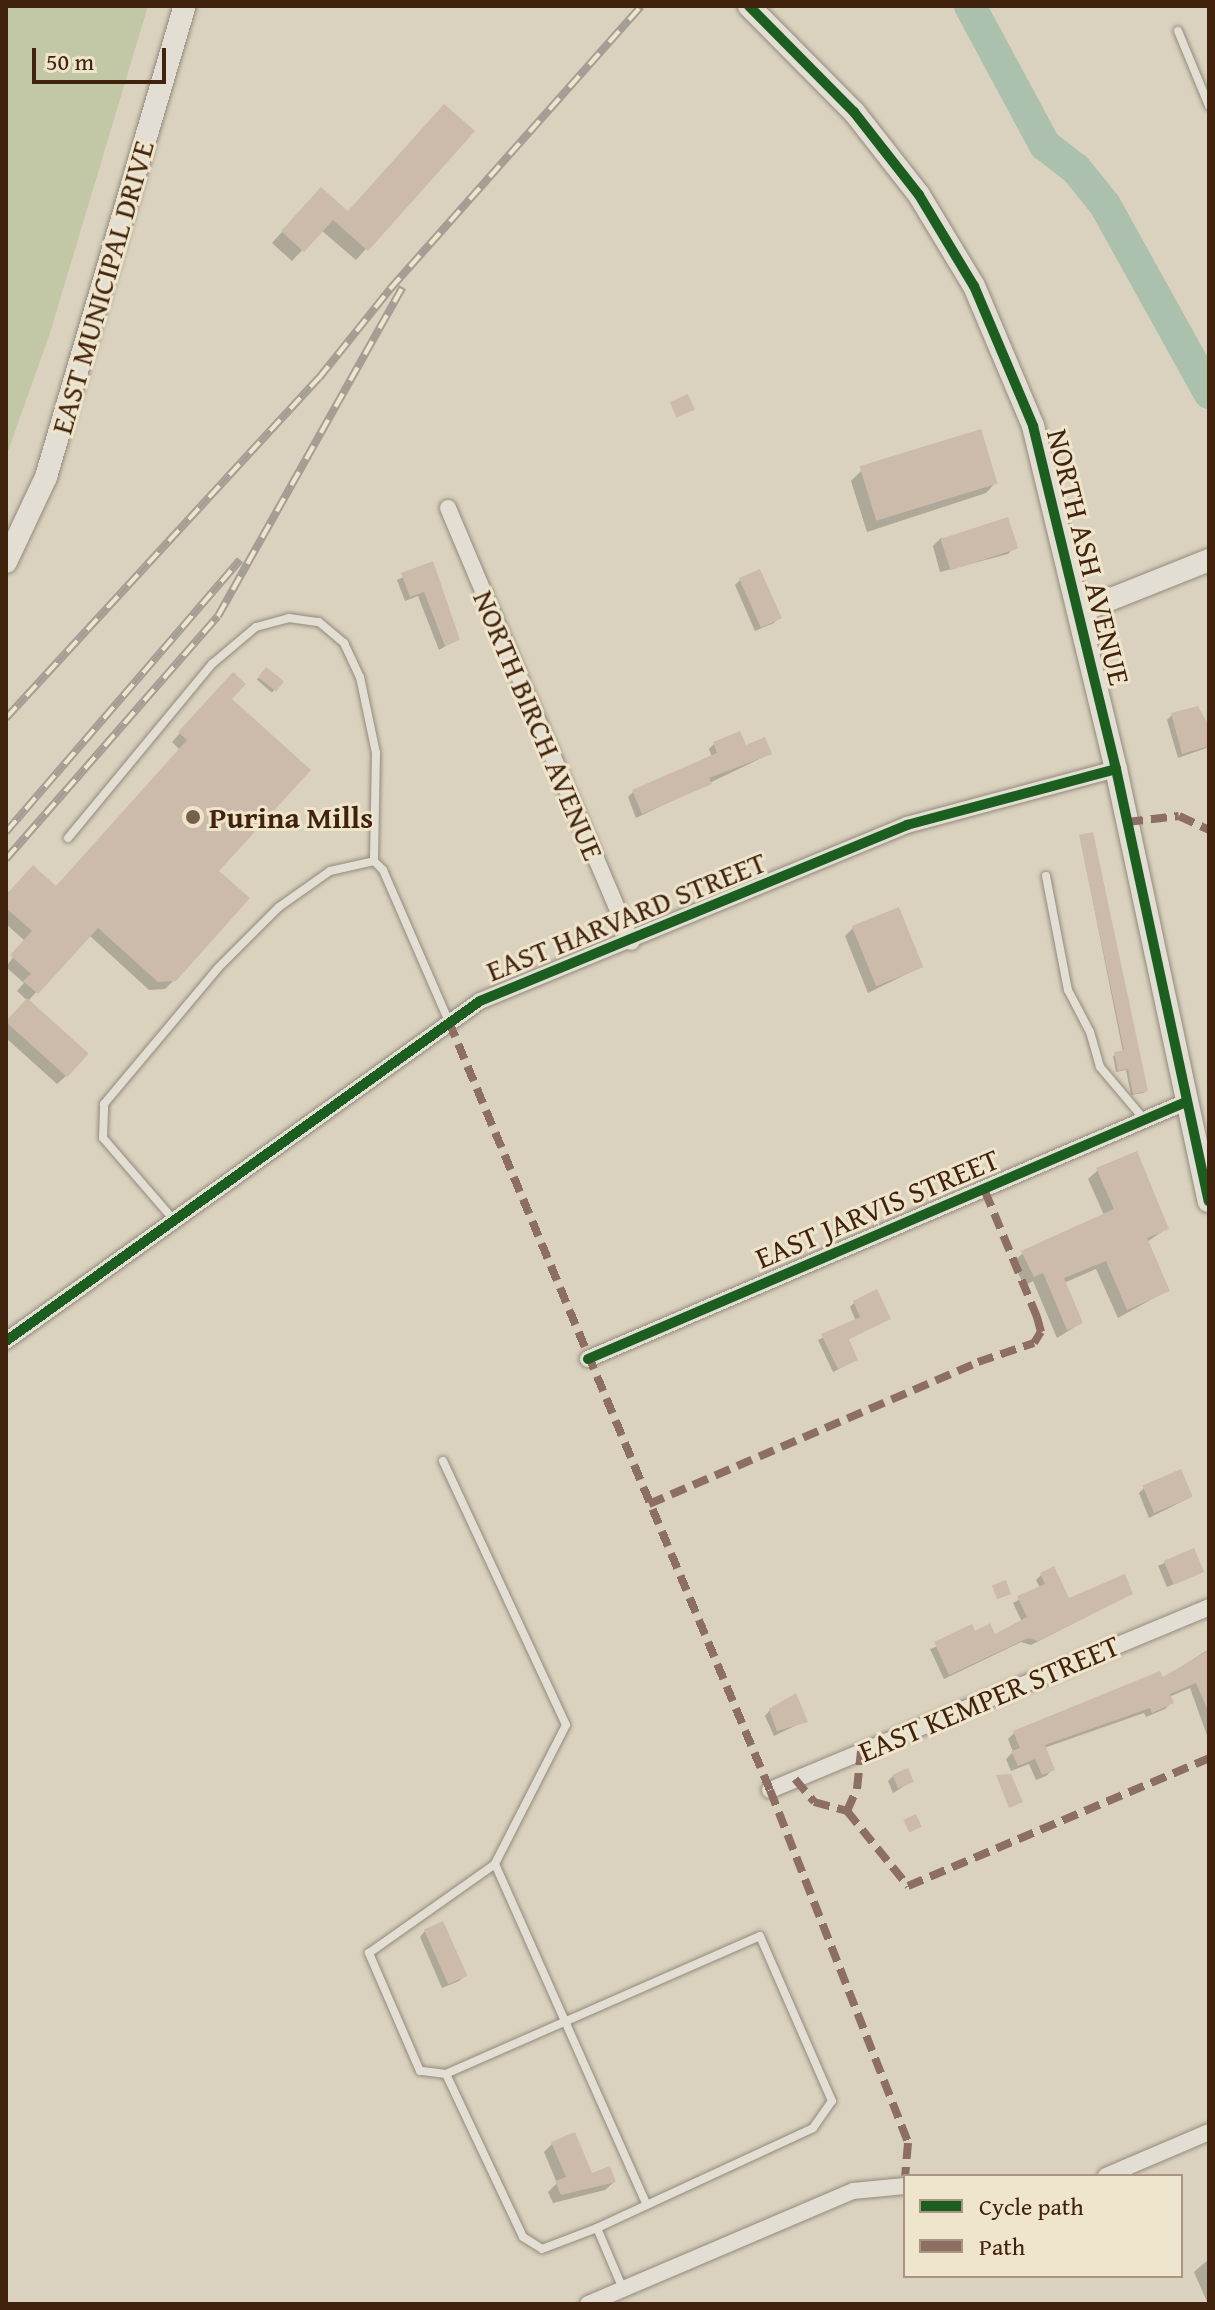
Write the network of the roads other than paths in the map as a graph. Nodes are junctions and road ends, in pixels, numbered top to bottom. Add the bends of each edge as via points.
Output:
1 (185, 6) edge
2 (749, 6) edge
3 (1178, 31) dead end
4 (1207, 94) edge
5 (1209, 106) edge
6 (448, 508) dead end
7 (1209, 560) edge
8 (6, 562) edge
9 (1079, 612) junction
10 (1116, 769) junction
11 (68, 838) dead end
12 (374, 861) junction
13 (1046, 876) dead end
14 (631, 942) junction
15 (449, 1022) junction
16 (1186, 1102) junction
17 (1145, 1119) junction
18 (1209, 1201) edge
19 (173, 1219) junction
20 (6, 1341) edge
21 (588, 1359) dead end
22 (443, 1461) dead end
23 (1209, 1607) edge
24 (770, 1790) dead end
25 (495, 1864) junction
26 (565, 2022) junction
27 (446, 2074) junction
28 (1209, 2132) edge
29 (1111, 2174) edge
30 (903, 2185) edge
31 (647, 2205) junction
32 (597, 2228) junction
33 (623, 2289) junction
34 (588, 2304) edge

1 - 8 street, EAST MUNICIPAL DRIVE via 46,477
2 - 9 street, NORTH ASH AVENUE via 818,72 889,154 974,286 1033,426
3 - 4 lane
4 - 5 lane
6 - 14 street, NORTH BIRCH AVENUE
7 - 9 street
9 - 10 street, NORTH ASH AVENUE
10 - 14 street, EAST HARVARD STREET via 907,825
10 - 16 street, NORTH ASH AVENUE
11 - 12 lane via 212,664 256,627 289,618 319,622 344,643 360,677 376,753
12 - 15 lane via 383,870
12 - 19 lane via 330,871 279,907 218,968 104,1104 103,1138
13 - 17 lane via 1068,990 1090,1032 1100,1067
14 - 15 street, EAST HARVARD STREET via 480,1001
15 - 19 street, EAST HARVARD STREET
16 - 17 street, EAST JARVIS STREET
16 - 18 street, NORTH ASH AVENUE
17 - 21 street, EAST JARVIS STREET
19 - 20 street, EAST HARVARD STREET
22 - 25 lane via 566,1725
23 - 24 street, EAST KEMPER STREET
25 - 26 lane
25 - 27 lane via 369,1953 420,2071
26 - 27 lane
26 - 31 lane
26 - 31 lane via 760,1936 832,2101 813,2128
27 - 32 lane via 523,2237 542,2249
28 - 29 street
30 - 33 street via 853,2191
31 - 32 lane
32 - 33 lane
33 - 34 street

